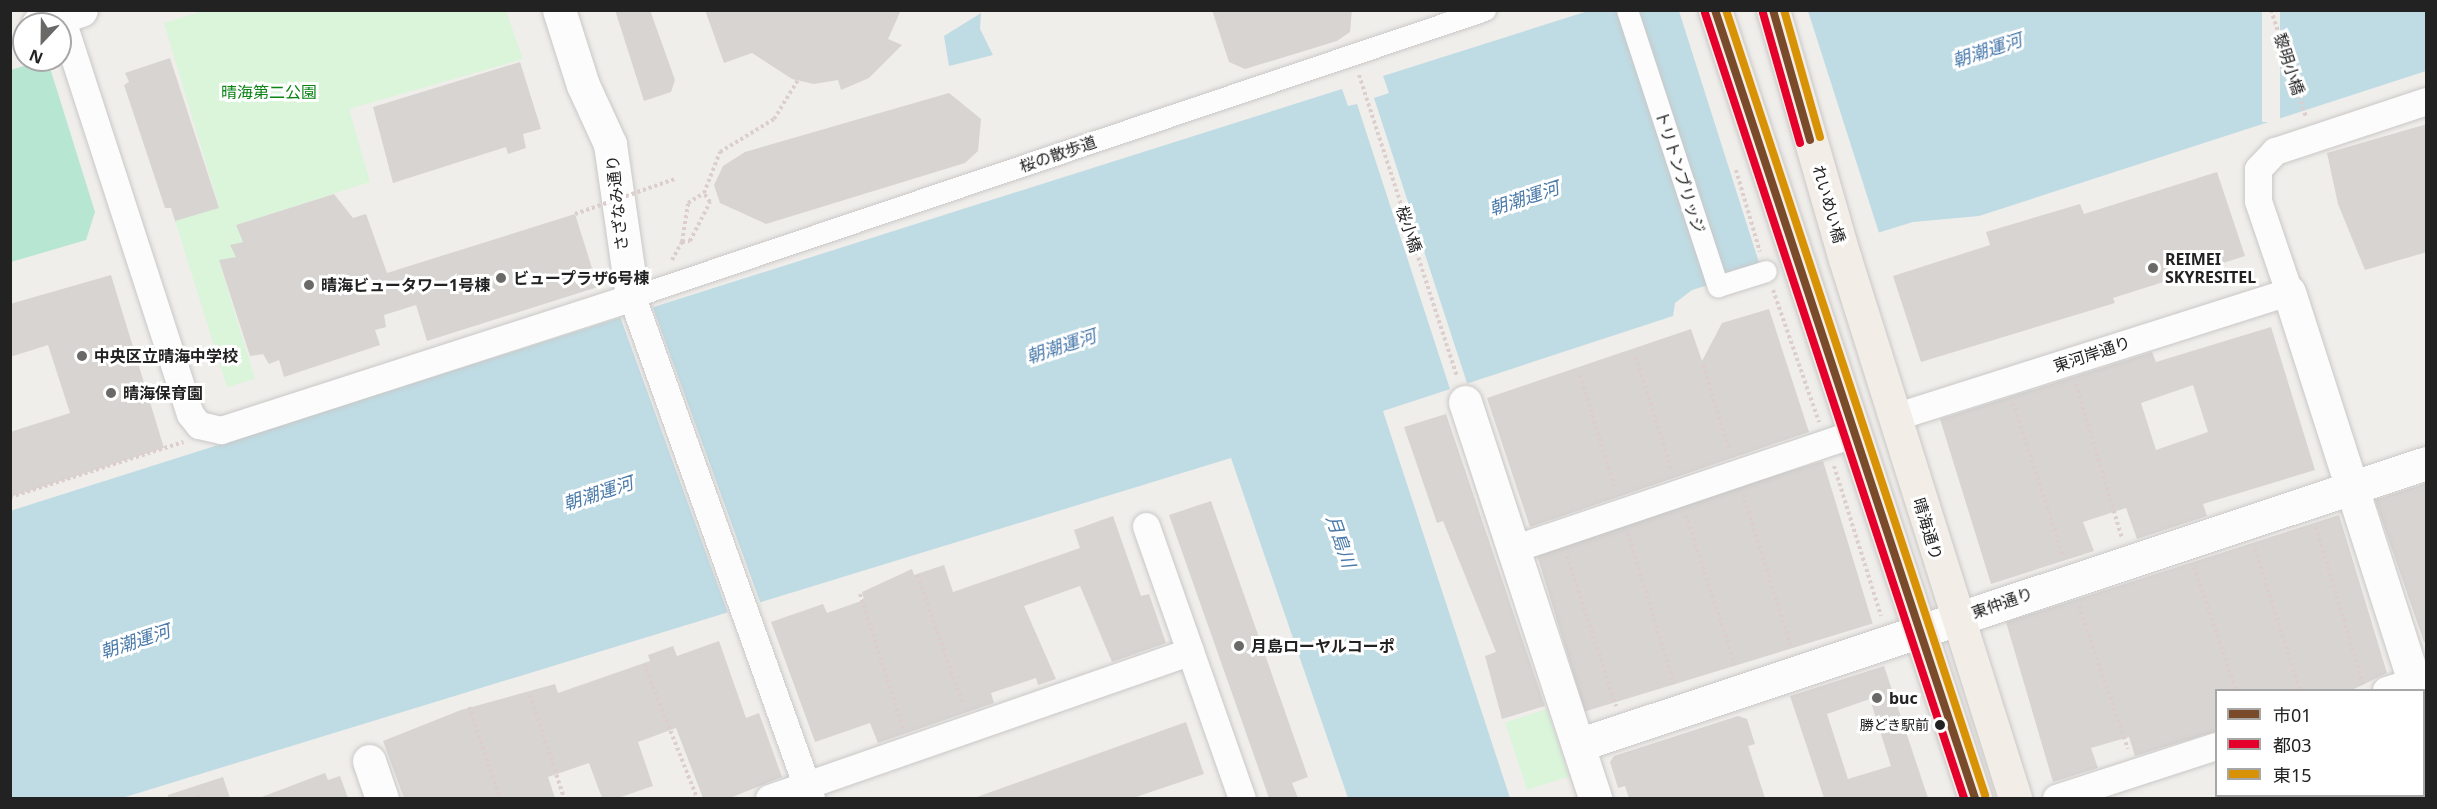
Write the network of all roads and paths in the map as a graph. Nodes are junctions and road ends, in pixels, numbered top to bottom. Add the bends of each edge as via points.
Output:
1 (559, 10) edge
2 (1485, 10) edge
3 (1626, 10) edge
4 (1715, 10) edge
5 (1773, 10) edge
6 (2271, 10) edge
7 (72, 52) edge
8 (1352, 55) junction
9 (798, 80) dead end
10 (2427, 101) edge
11 (2306, 118) dead end
12 (675, 179) dead end
13 (704, 193) junction
14 (574, 214) dead end
15 (1845, 259) joint
16 (1766, 271) dead end
17 (2289, 292) junction
18 (633, 302) junction
19 (1636, 357) dead end
20 (2069, 361) junction
21 (1703, 364) dead end
22 (1580, 375) dead end
23 (1465, 402) joint
24 (1894, 417) junction
25 (221, 430) junction
26 (1856, 432) junction
27 (2427, 463) edge
28 (1736, 473) junction
29 (2352, 487) junction
30 (1679, 492) junction
31 (10, 497) edge
32 (2308, 502) junction
33 (1622, 512) junction
34 (2247, 523) junction
35 (1146, 526) dead end
36 (1560, 533) junction
37 (2186, 544) junction
38 (1516, 548) junction
39 (2129, 562) junction
40 (918, 575) dead end
41 (860, 594) dead end
42 (1956, 619) junction
43 (1922, 631) junction
44 (1190, 651) junction
45 (644, 664) dead end
46 (1799, 672) junction
47 (2411, 685) edge
48 (2236, 689) edge
49 (2300, 689) edge
50 (2365, 689) edge
51 (1743, 690) junction
52 (530, 695) dead end
53 (469, 707) dead end
54 (1683, 710) junction
55 (970, 728) junction
56 (1624, 729) junction
57 (1578, 745) junction
58 (2215, 747) edge
59 (909, 749) junction
60 (369, 761) dead end
61 (809, 792) edge
62 (382, 798) edge
63 (500, 798) edge
64 (564, 798) edge
65 (697, 798) edge
66 (769, 798) edge
67 (1242, 798) edge
68 (1595, 798) edge
69 (1975, 798) edge
70 (2015, 798) edge
71 (2056, 798) edge

1 - 18 street, さざなみ通り via 583,85 610,144
2 - 8 street, 桜の散歩道
3 - 16 street, トリトンブリッジ via 1718,286
4 - 26 main road
5 - 15 main road, れいめい橋
6 - 11 path, 黎明小橋
7 - 25 street via 190,414 199,425
8 - 18 street, 桜の散歩道
8 - 23 path, 桜小橋
9 - 13 path via 774,119 720,152
10 - 17 street via 2275,151 2258,169 2258,201
12 - 14 path, bridge
13 - 13 path via 710,201 690,242 682,242 688,203
15 - 24 main road, 晴海通り
17 - 20 street, 東河岸通り
17 - 29 street
18 - 25 street
18 - 61 street
19 - 30 path
20 - 24 street, 東河岸通り
20 - 39 path
21 - 28 path
22 - 33 path
23 - 38 street
24 - 42 main road, 晴海通り
25 - 31 path
26 - 28 street
26 - 43 main road
27 - 29 street, 東仲通り
28 - 30 street
28 - 46 path
29 - 32 street, 東仲通り
29 - 47 street
30 - 33 street
30 - 51 path
32 - 34 street, 東仲通り
32 - 50 path
33 - 36 street
33 - 54 path
34 - 37 street, 東仲通り
34 - 49 path
35 - 44 street
36 - 38 street
36 - 56 path
37 - 39 street, 東仲通り
37 - 48 path
38 - 57 street
39 - 42 street, 東仲通り
40 - 55 path
41 - 59 path
42 - 43 street, 東仲通り
42 - 70 main road, 晴海通り
43 - 46 street, 東仲通り
43 - 69 main road
44 - 55 street
44 - 67 street
45 - 65 path
46 - 51 street, 東仲通り
51 - 54 street, 東仲通り
52 - 64 path
53 - 63 path
54 - 56 street, 東仲通り
55 - 59 street
56 - 57 street, 東仲通り
57 - 68 street
58 - 71 street
59 - 61 street
60 - 62 street
61 - 66 street

